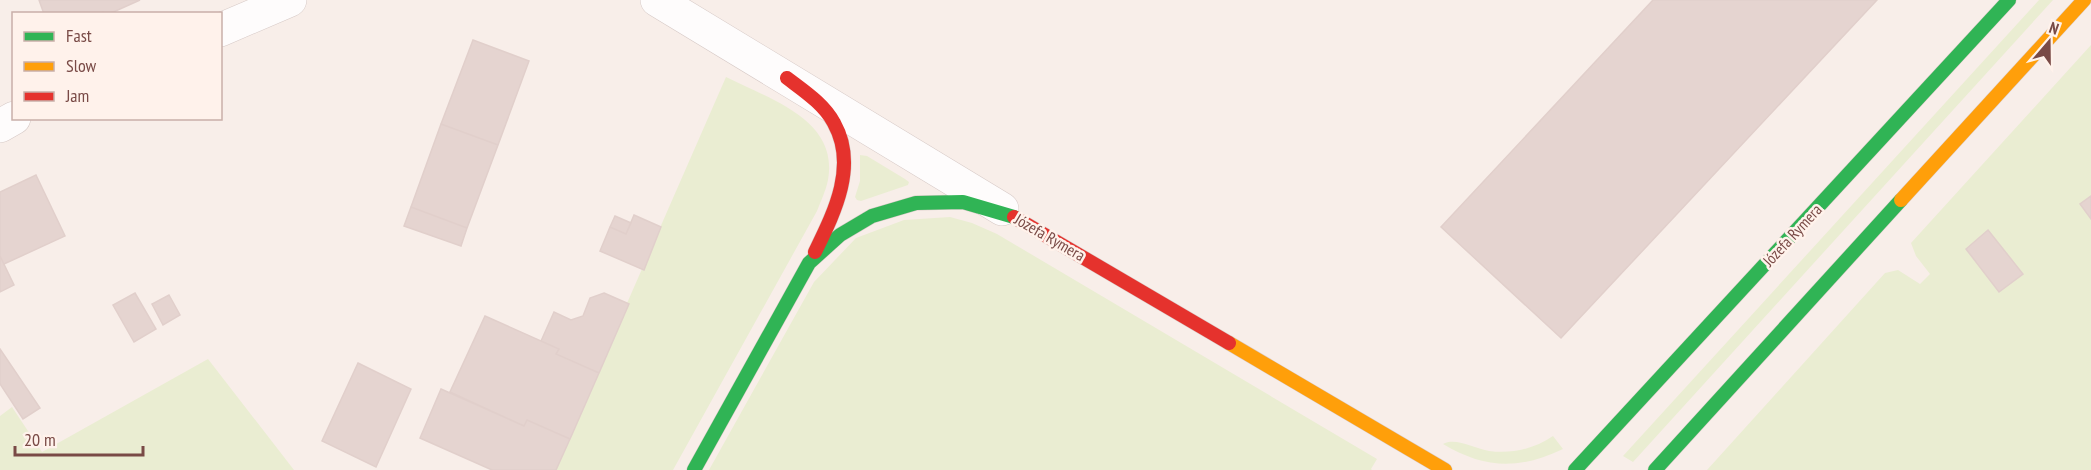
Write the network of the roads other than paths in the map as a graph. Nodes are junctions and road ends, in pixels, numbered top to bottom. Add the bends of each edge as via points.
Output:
1 (290, 0) edge
2 (657, 0) edge
3 (2009, 0) edge
4 (2084, 0) edge
5 (222, 29) edge
6 (787, 78) junction
7 (1014, 217) junction
8 (809, 262) junction
9 (694, 470) edge
10 (1445, 470) edge
11 (1575, 470) edge
12 (1656, 470) edge

1 - 5 street
2 - 6 street, Józefa Rymera
3 - 11 street, Józefa Rymera
4 - 12 street
6 - 7 street, Józefa Rymera
6 - 8 street via 818,103 835,124 844,150 843,181 835,213
7 - 8 street via 963,202 916,203 872,216 840,235
7 - 10 street, Józefa Rymera
8 - 9 street

